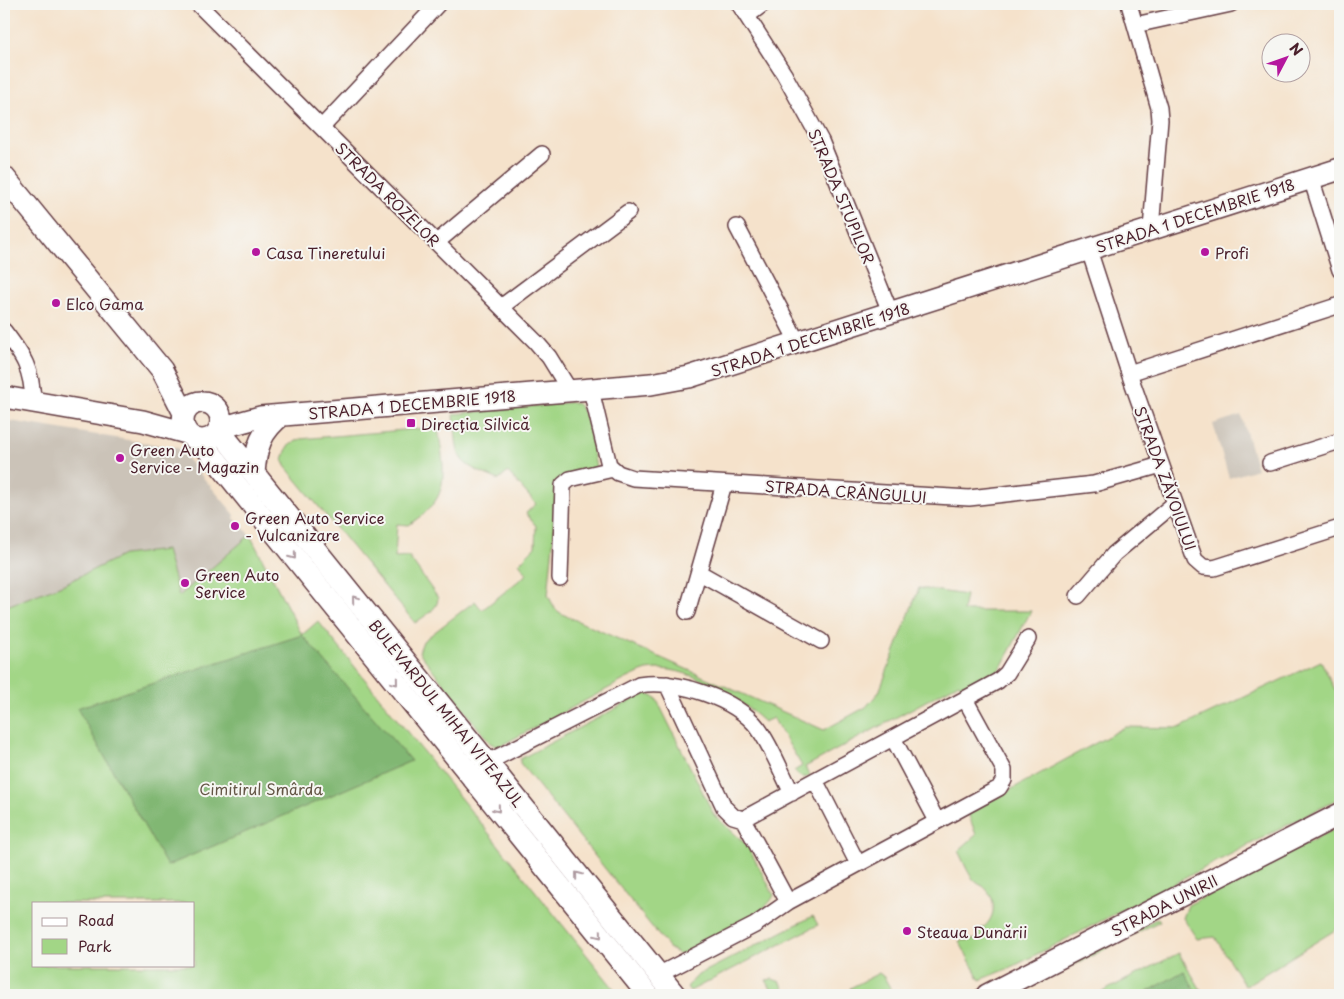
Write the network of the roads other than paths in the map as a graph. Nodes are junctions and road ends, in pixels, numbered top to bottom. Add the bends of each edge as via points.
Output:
1 (198, 4) edge
2 (438, 4) edge
3 (763, 4) edge
4 (1129, 4) edge
5 (1231, 4) edge
6 (743, 10) edge
7 (1135, 25) junction
8 (322, 127) junction
9 (542, 154) dead end
10 (1340, 169) edge
11 (4, 177) edge
12 (1311, 178) junction
13 (628, 212) dead end
14 (737, 227) dead end
15 (1151, 229) junction
16 (437, 242) junction
17 (1089, 250) junction
18 (1340, 270) edge
19 (1340, 305) edge
20 (502, 307) junction
21 (891, 314) junction
22 (4, 331) edge
23 (798, 343) junction
24 (162, 370) junction
25 (1129, 374) junction
26 (591, 390) junction
27 (570, 391) junction
28 (4, 397) edge
29 (33, 402) junction
30 (282, 415) junction
31 (215, 418) junction
32 (188, 425) junction
33 (1340, 441) edge
34 (1270, 463) dead end
35 (1161, 465) junction
36 (613, 469) junction
37 (254, 473) junction
38 (724, 484) junction
39 (1175, 504) junction
40 (1340, 528) edge
41 (700, 573) junction
42 (560, 578) dead end
43 (1078, 596) dead end
44 (688, 612) dead end
45 (1028, 639) dead end
46 (821, 641) dead end
47 (667, 684) junction
48 (965, 699) junction
49 (893, 738) junction
50 (488, 762) junction
51 (815, 780) junction
52 (792, 793) junction
53 (1340, 814) edge
54 (743, 819) junction
55 (937, 821) junction
56 (858, 864) junction
57 (788, 902) junction
58 (658, 975) junction
59 (648, 995) edge
60 (675, 995) edge
61 (988, 995) edge

1 - 8 street, STRADA ROZELOR
2 - 8 street
3 - 6 street
4 - 7 street
5 - 7 street
6 - 21 street, STRADA STUPILOR via 821,141
7 - 15 street via 1160,120
8 - 16 street, STRADA ROZELOR
9 - 16 street
10 - 12 main road, STRADA 1 DECEMBRIE 1918
11 - 24 main road, BULEVARDUL MIHAI VITEAZUL
12 - 15 main road, STRADA 1 DECEMBRIE 1918
12 - 18 street
13 - 20 street
14 - 23 street
15 - 17 main road, STRADA 1 DECEMBRIE 1918
16 - 20 street, STRADA ROZELOR
17 - 21 main road, STRADA 1 DECEMBRIE 1918
17 - 25 street, STRADA ZĂVOIULUI
19 - 25 street
20 - 27 street, STRADA ROZELOR via 549,357
21 - 23 main road, STRADA 1 DECEMBRIE 1918
22 - 29 street via 29,368
23 - 26 main road, STRADA 1 DECEMBRIE 1918 via 689,377
24 - 31 main road, BULEVARDUL MIHAI VITEAZUL
24 - 32 main road, BULEVARDUL MIHAI VITEAZUL
25 - 35 street, STRADA ZĂVOIULUI
26 - 27 main road, STRADA 1 DECEMBRIE 1918
26 - 36 street via 606,459
27 - 30 main road, STRADA 1 DECEMBRIE 1918
28 - 29 main road
29 - 32 main road via 143,421
30 - 31 main road, STRADA 1 DECEMBRIE 1918
30 - 37 main road via 264,432 258,444
31 - 32 main road via 210,438
31 - 32 main road via 190,406
31 - 37 main road, BULEVARDUL MIHAI VITEAZUL
32 -> 59 main road, BULEVARDUL MIHAI VITEAZUL
33 - 34 street
35 - 38 street, STRADA CRÂNGULUI via 1086,485 969,498
35 - 39 street, STRADA ZĂVOIULUI
36 - 38 street, STRADA CRÂNGULUI via 633,478
36 - 42 street via 570,479 563,485
50 -> 37 main road, BULEVARDUL MIHAI VITEAZUL
38 - 41 street
39 - 40 street, STRADA ZĂVOIULUI via 1195,560 1208,569
39 - 43 street via 1114,554
41 - 44 street
41 - 46 street
45 - 48 street via 1003,677
47 - 50 street via 639,684
47 - 52 street via 716,698 752,722 761,732
47 - 54 street via 724,807 733,816
48 - 49 street
48 - 55 street via 1004,770 1004,780 999,788
49 - 51 street
49 - 55 street
58 -> 50 main road, BULEVARDUL MIHAI VITEAZUL
51 - 52 street
51 - 56 street
52 - 54 street
53 - 61 main road, STRADA UNIRII
54 - 57 street
55 - 56 street
56 - 57 street
57 - 58 street via 755,924
58 - 60 main road, BULEVARDUL MIHAI VITEAZUL

